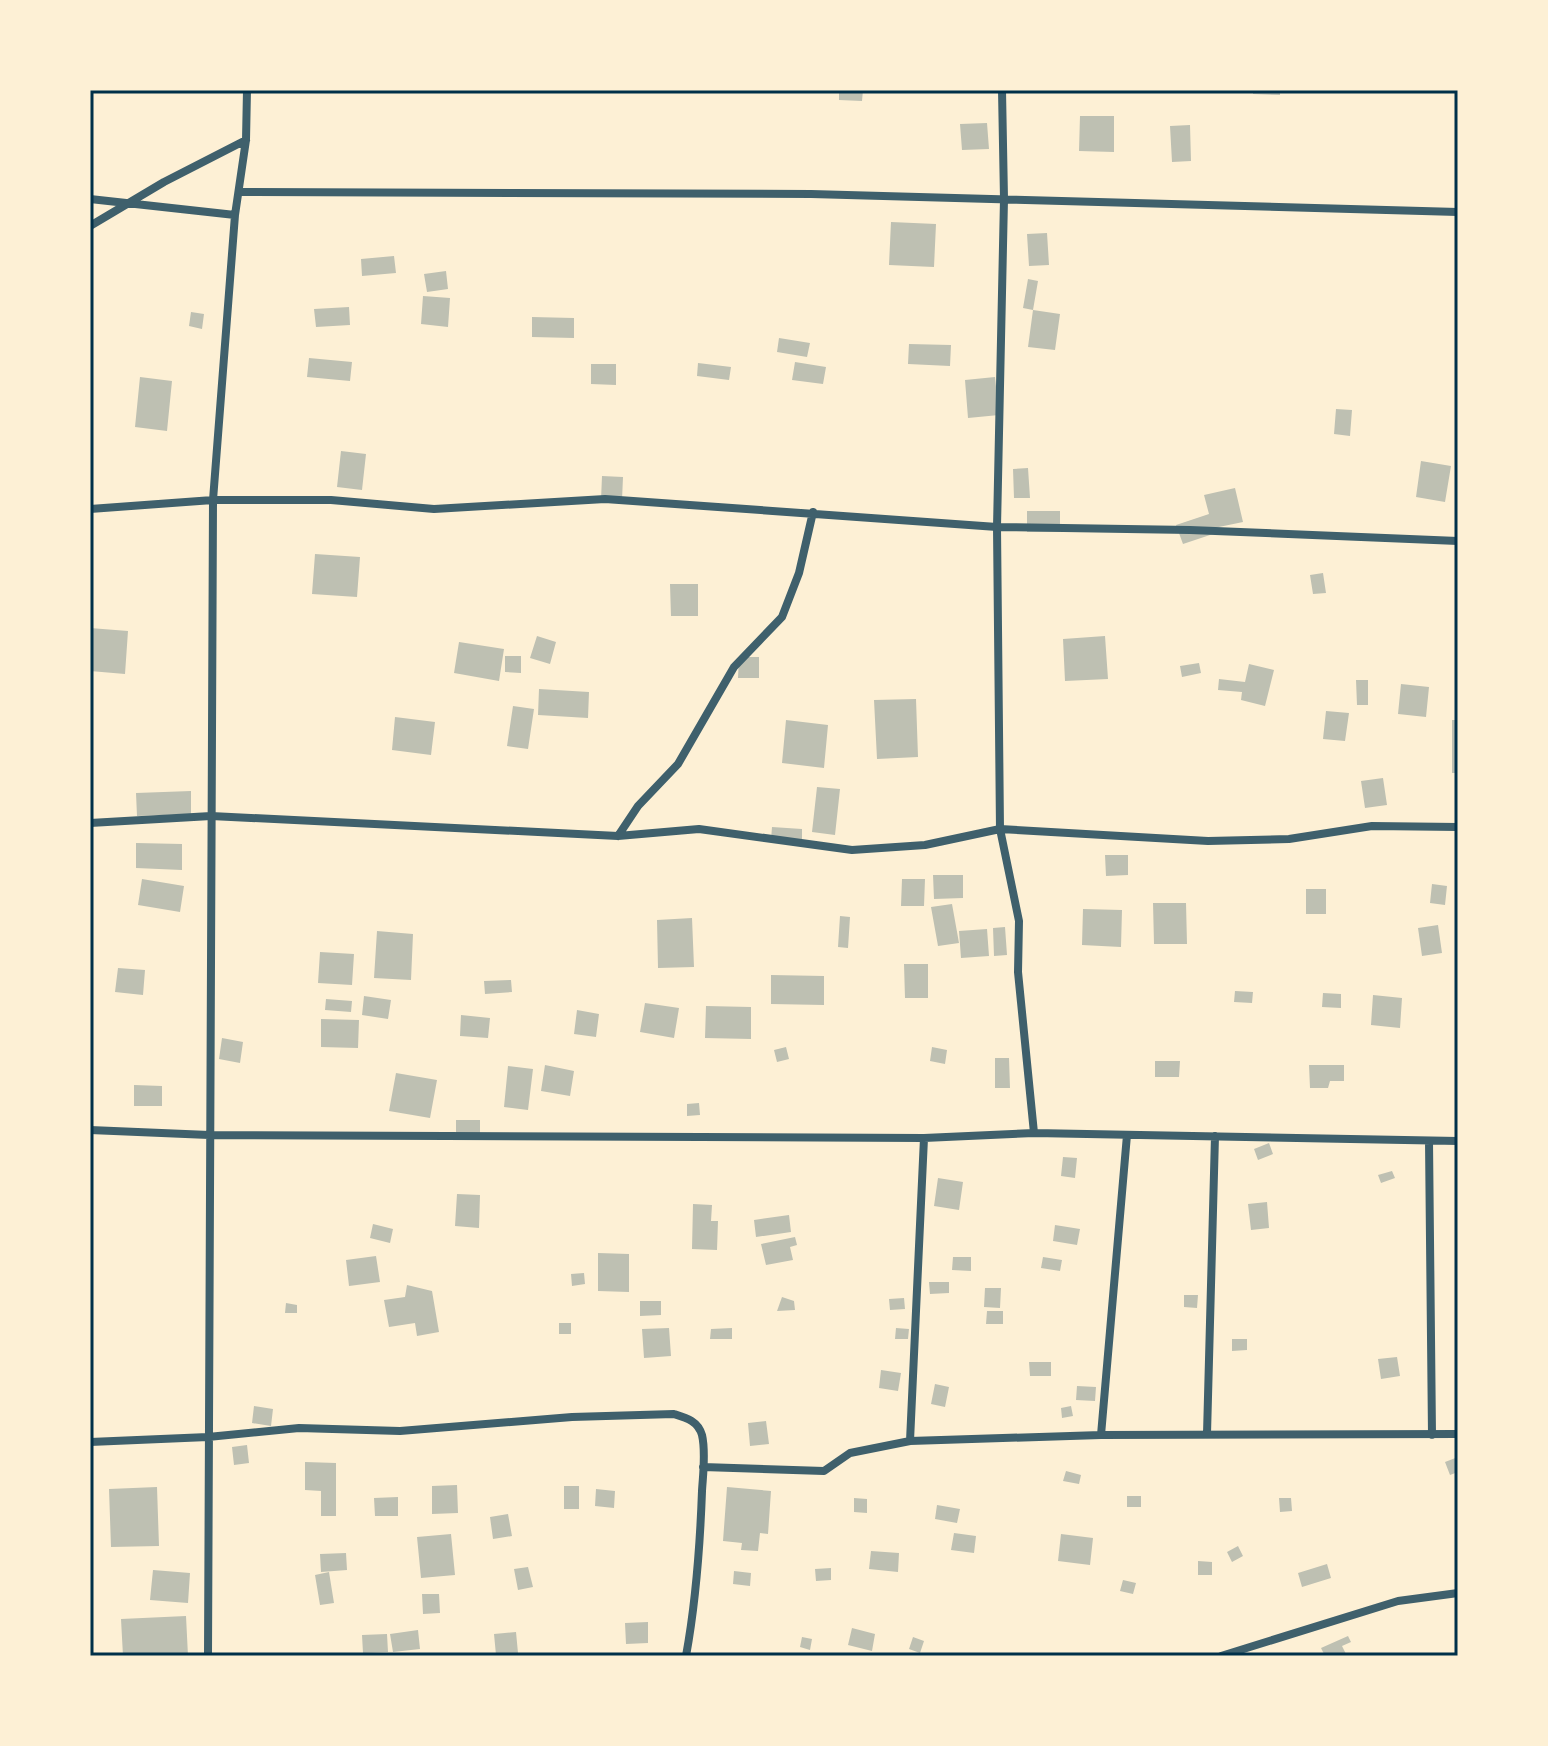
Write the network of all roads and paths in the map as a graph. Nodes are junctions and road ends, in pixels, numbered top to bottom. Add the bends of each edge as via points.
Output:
1 (247, 90) edge
2 (1002, 90) edge
3 (246, 140) junction
4 (241, 192) junction
5 (90, 199) edge
6 (1004, 199) junction
7 (128, 205) junction
8 (1458, 212) edge
9 (235, 215) junction
10 (90, 226) edge
11 (213, 500) junction
12 (90, 509) edge
13 (813, 512) junction
14 (997, 527) junction
15 (1458, 541) edge
16 (211, 816) junction
17 (90, 823) edge
18 (1458, 827) edge
19 (1000, 829) junction
20 (618, 836) junction
21 (90, 1130) edge
22 (1034, 1133) junction
23 (209, 1135) junction
24 (1127, 1135) junction
25 (1215, 1136) junction
26 (924, 1138) junction
27 (1429, 1141) junction
28 (1458, 1141) edge
29 (1207, 1434) junction
30 (1458, 1434) edge
31 (1101, 1435) junction
32 (1432, 1435) junction
33 (208, 1437) junction
34 (910, 1441) junction
35 (90, 1442) edge
36 (703, 1467) junction
37 (1458, 1593) edge
38 (208, 1656) edge
39 (686, 1656) edge
40 (1221, 1656) edge

1 - 3 street
2 - 6 street
3 - 4 street
3 - 7 street
4 - 6 street
4 - 9 street
5 - 7 street
6 - 8 street
6 - 14 street
7 - 9 street
7 - 10 street
9 - 11 street
11 - 12 street
11 - 13 street via 331,500 434,509 605,499
11 - 16 street
13 - 14 street
13 - 20 street via 782,617 734,667 678,764
14 - 15 street
14 - 19 street
16 - 17 street
16 - 20 street
16 - 23 street
18 - 19 street via 1372,826 1289,839 1208,841
19 - 20 street via 925,845 852,850 699,829
19 - 22 street via 1019,921 1018,972
21 - 23 street
22 - 24 street
22 - 26 street
23 - 26 street
23 - 33 street
24 - 25 street
24 - 31 street
25 - 27 street
25 - 29 street
26 - 34 street
27 - 28 street
27 - 32 street
29 - 31 street
29 - 32 street
30 - 32 street
31 - 34 street
33 - 35 street
33 - 36 street via 299,1428 400,1431 674,1414 696,1423
33 - 38 street
34 - 36 street via 850,1453 824,1471
36 - 39 street via 696,1600
37 - 40 street via 1398,1601

